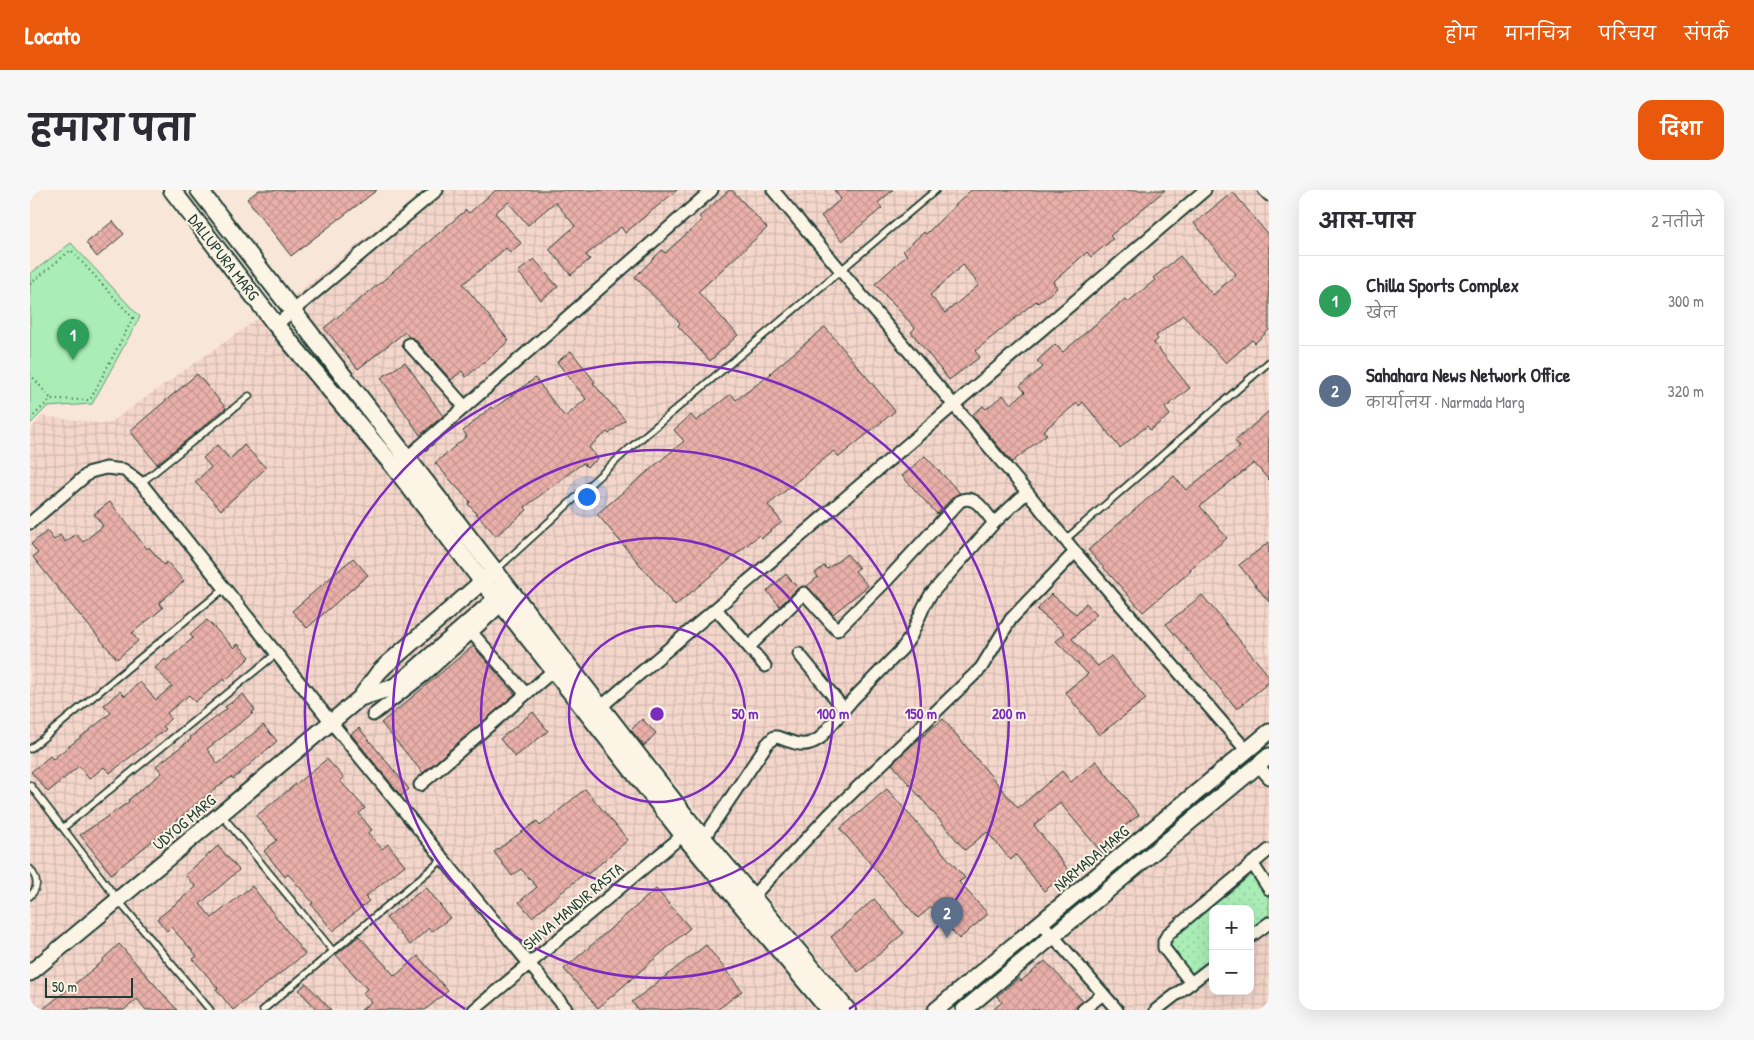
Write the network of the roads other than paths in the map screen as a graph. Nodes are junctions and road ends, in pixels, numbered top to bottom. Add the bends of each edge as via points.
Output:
1 (172, 190) edge
2 (199, 190) edge
3 (437, 190) edge
4 (712, 190) edge
5 (773, 190) edge
6 (936, 190) edge
7 (1205, 190) edge
8 (1264, 190) edge
9 (1269, 195) edge
10 (839, 270) junction
11 (292, 312) junction
12 (276, 324) junction
13 (409, 344) dead end
14 (1269, 362) edge
15 (249, 396) dead end
16 (954, 405) junction
17 (465, 407) junction
18 (401, 464) junction
19 (142, 483) junction
20 (1027, 492) junction
21 (30, 522) edge
22 (994, 523) junction
23 (1066, 539) junction
24 (1075, 552) junction
25 (488, 577) junction
26 (225, 588) junction
27 (502, 597) junction
28 (716, 609) junction
29 (472, 633) junction
30 (749, 647) junction
31 (277, 653) junction
32 (799, 654) dead end
33 (765, 666) dead end
34 (554, 670) junction
35 (526, 694) junction
36 (360, 698) junction
37 (844, 709) junction
38 (595, 712) junction
39 (373, 716) dead end
40 (332, 722) junction
41 (1269, 732) edge
42 (30, 749) edge
43 (1246, 751) junction
44 (1264, 760) edge
45 (1269, 778) edge
46 (30, 785) edge
47 (420, 785) dead end
48 (221, 814) junction
49 (63, 828) junction
50 (693, 833) junction
51 (1269, 850) edge
52 (443, 859) junction
53 (1252, 863) junction
54 (30, 869) edge
55 (1269, 888) edge
56 (30, 896) edge
57 (752, 897) junction
58 (118, 900) junction
59 (1041, 922) junction
60 (1269, 923) edge
61 (1254, 934) edge
62 (1052, 936) junction
63 (333, 951) junction
64 (529, 964) junction
65 (1209, 969) edge
66 (30, 973) edge
67 (1191, 983) junction
68 (1103, 994) junction
69 (210, 1010) edge
70 (262, 1010) edge
71 (474, 1010) edge
72 (567, 1010) edge
73 (829, 1010) edge
74 (847, 1010) edge
75 (936, 1010) edge
76 (964, 1010) edge
77 (1083, 1010) edge
78 (1116, 1010) edge
79 (1156, 1010) edge

1 - 12 main road, DALLUPURA MARG
2 - 11 main road, DALLUPURA MARG
3 - 11 street
4 - 17 street
5 - 10 street
6 - 10 lane
7 - 16 street
8 - 9 street
10 - 16 street
10 - 25 lane via 630,448
11 - 12 street
11 - 18 main road, DALLUPURA MARG
12 - 18 main road, DALLUPURA MARG
13 - 17 street
14 - 23 lane
15 - 19 lane
16 - 20 street
16 - 28 street
17 - 18 street
18 - 25 main road
19 - 21 street via 124,470 106,468 90,472
19 - 26 street
20 - 22 street
20 - 23 street
22 - 30 street via 972,499 960,501 837,630 804,593
22 - 37 street via 931,594 902,649
23 - 24 street
24 - 43 street
24 - 57 street via 1011,620 980,668 828,816
25 - 27 main road
25 - 36 street, UDYOG MARG via 386,665
26 - 31 street
26 - 42 lane
27 - 29 street
27 - 34 main road
27 - 36 street, UDYOG MARG via 402,681
27 - 38 main road
28 - 30 street
28 - 38 street
29 - 35 street
29 - 39 street
30 - 33 street
31 - 40 street
31 - 49 lane
32 - 37 street
34 - 35 street
34 - 38 main road
35 - 47 street
36 - 40 street, UDYOG MARG
37 - 50 street, SHIVA MANDIR RASTA via 814,742 800,745 777,737 771,740
38 - 50 main road
40 - 48 street, UDYOG MARG
40 - 52 street
41 - 43 street, NARMADA MARG
43 - 59 street, NARMADA MARG
44 - 45 street
44 - 62 street
46 - 49 lane
48 - 58 street, UDYOG MARG
48 - 63 lane
49 - 58 lane
50 - 57 main road
50 - 64 street, SHIVA MANDIR RASTA
50 - 73 main road
51 - 53 street
52 - 63 lane
52 - 64 street
53 - 55 street
53 - 67 street via 1168,934 1164,948
54 - 56 lane via 37,880
57 - 74 main road
58 - 66 street, UDYOG MARG
58 - 69 lane
59 - 62 street
59 - 75 street, NARMADA MARG
60 - 61 street
62 - 68 street
62 - 76 street
63 - 70 lane
64 - 71 street, SHIVA MANDIR RASTA
64 - 72 street
65 - 67 street
67 - 79 street
68 - 77 street
68 - 78 street

